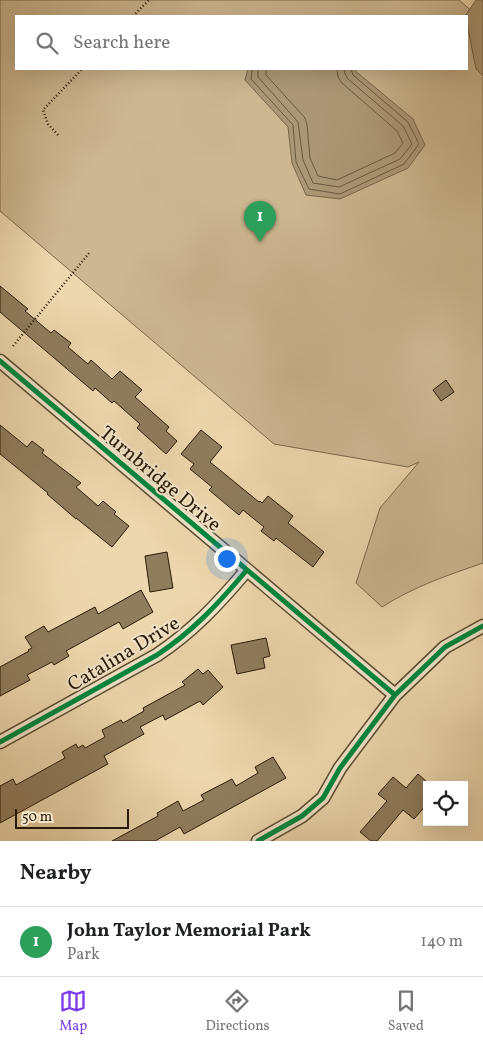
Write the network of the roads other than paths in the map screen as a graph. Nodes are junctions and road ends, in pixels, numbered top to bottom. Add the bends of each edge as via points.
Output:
1 (0, 361) edge
2 (246, 571) junction
3 (483, 626) edge
4 (395, 695) junction
5 (0, 742) edge
6 (258, 841) edge

1 - 2 street, Turnbridge Drive
2 - 4 street, Turnbridge Drive
2 - 5 street, Catalina Drive via 215,607 174,644
3 - 4 street via 445,647
4 - 6 street via 340,768 323,798 302,816

